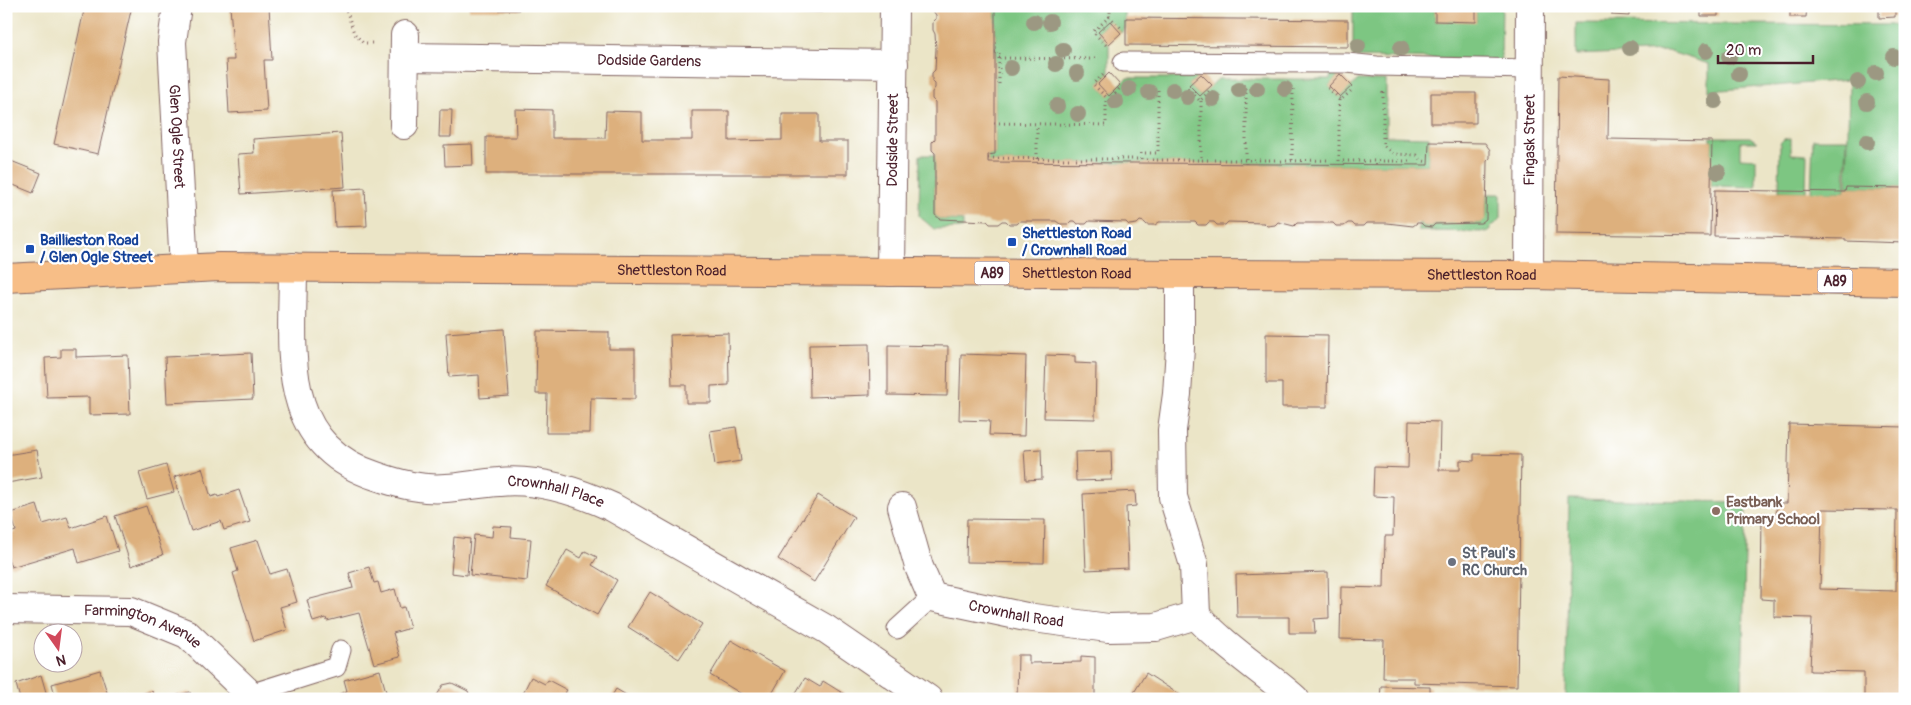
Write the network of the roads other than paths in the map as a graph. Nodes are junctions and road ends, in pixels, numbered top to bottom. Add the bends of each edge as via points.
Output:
1 (177, 6) edge
2 (894, 6) edge
3 (1530, 6) edge
4 (1114, 60) road end
5 (894, 64) junction
6 (1530, 69) junction
7 (404, 125) dead end
8 (293, 267) junction
9 (184, 268) junction
10 (891, 272) junction
11 (1180, 274) junction
12 (1529, 275) junction
13 (6, 278) edge
14 (1905, 282) edge
15 (902, 507) dead end
16 (932, 597) junction
17 (6, 609) edge
18 (1196, 615) junction
19 (897, 629) dead end
20 (342, 650) dead end
21 (252, 696) edge
22 (928, 699) edge
23 (1295, 699) edge

1 - 9 street, Glen Ogle Street via 172,42
2 - 5 street, Dodside Street
3 - 6 street, Fingask Street
4 - 6 lane
5 - 7 street, Dodside Gardens via 405,45
5 - 10 street, Dodside Street
6 - 12 street, Fingask Street
8 - 9 main road, Shettleston Road / A89
8 - 10 main road, Shettleston Road / A89
8 - 22 street, Crownhall Place via 293,363 298,398 317,436 341,460 364,472 411,486 446,488 524,482 590,496 826,629
9 - 13 main road, A89
10 - 11 main road, Shettleston Road / A89
11 - 12 main road, Shettleston Road / A89
11 - 18 street via 1180,348 1172,430 1173,497 1194,565
12 - 14 main road, Shettleston Road / A89
15 - 16 street via 919,567
16 - 18 street, Crownhall Road via 1026,617 1108,628 1156,627
16 - 19 lane
17 - 21 street, Farmington Avenue via 131,611 187,634
18 - 23 street via 1212,632
20 - 21 lane via 336,667

